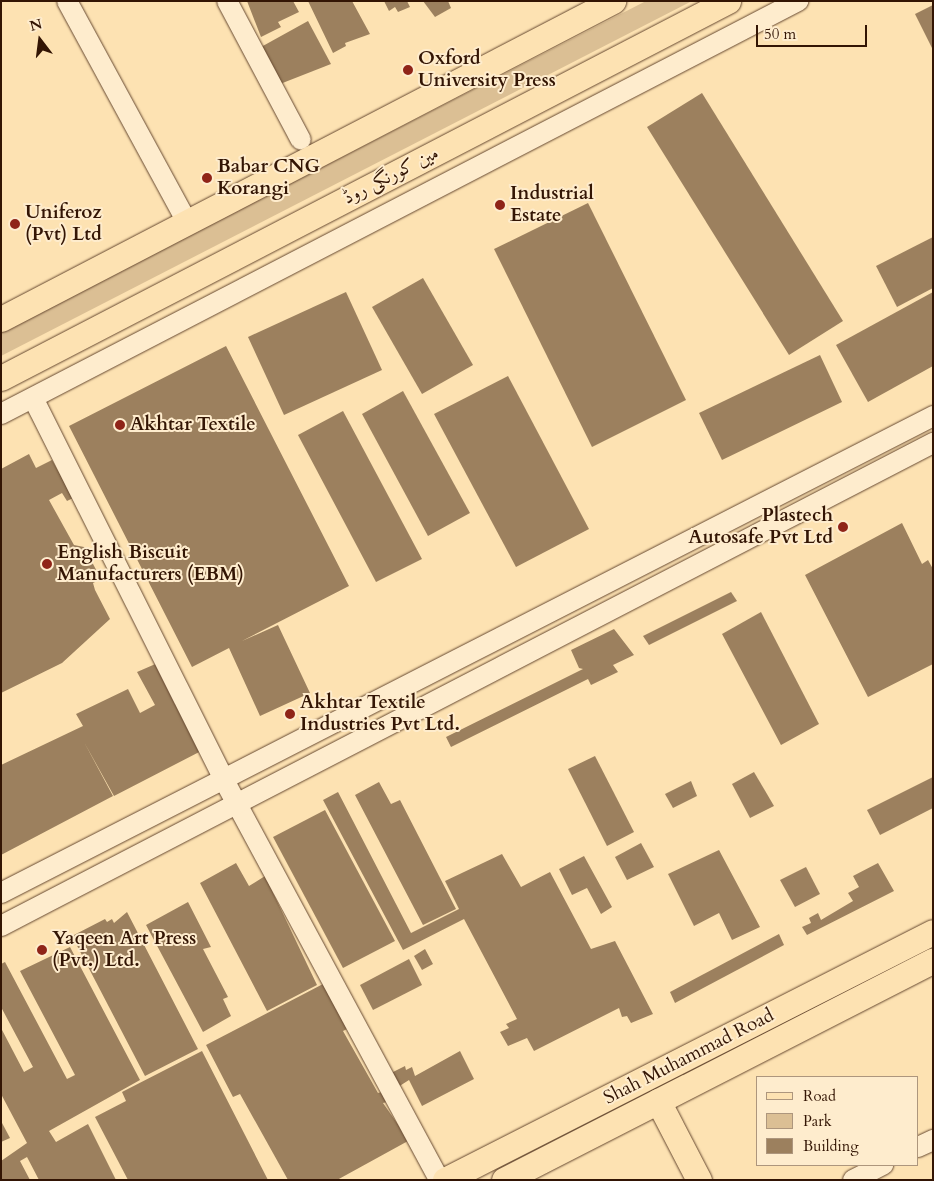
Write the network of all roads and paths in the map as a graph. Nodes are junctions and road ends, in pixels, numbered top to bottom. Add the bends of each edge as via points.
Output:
1 (68, 1) edge
2 (227, 1) edge
3 (613, 1) edge
4 (728, 1) edge
5 (798, 1) edge
6 (301, 140) dead end
7 (187, 222) junction
8 (1, 319) edge
9 (1, 378) edge
10 (33, 398) junction
11 (1, 414) edge
12 (933, 416) edge
13 (933, 443) edge
14 (224, 780) junction
15 (239, 803) junction
16 (1, 893) edge
17 (3, 922) edge
18 (933, 932) edge
19 (933, 960) edge
20 (707, 1062) junction
21 (658, 1073) junction
22 (661, 1099) junction
23 (933, 1140) edge
24 (919, 1147) edge
25 (880, 1171) edge
26 (439, 1180) edge
27 (445, 1180) edge
28 (504, 1180) edge
29 (699, 1180) edge
30 (853, 1180) edge

1 - 7 street
2 - 6 street
3 - 7 main road
4 - 9 main road, مین کورنگی روڈ
5 - 10 street
7 - 8 main road
10 - 11 street
10 - 14 street
12 - 14 street
13 - 15 street
14 - 15 street
14 - 16 street
15 - 17 street
15 - 26 street
18 - 20 main road, Shah Muhammad Road
19 - 20 main road, Shah Muhammad Road
20 - 21 main road, Shah Muhammad Road
20 - 22 main road, Shah Muhammad Road
21 - 22 street via 652,1080 652,1089
21 - 27 main road, Shah Muhammad Road
22 - 28 main road, Shah Muhammad Road
22 - 29 main road
23 - 24 street
25 - 30 street

